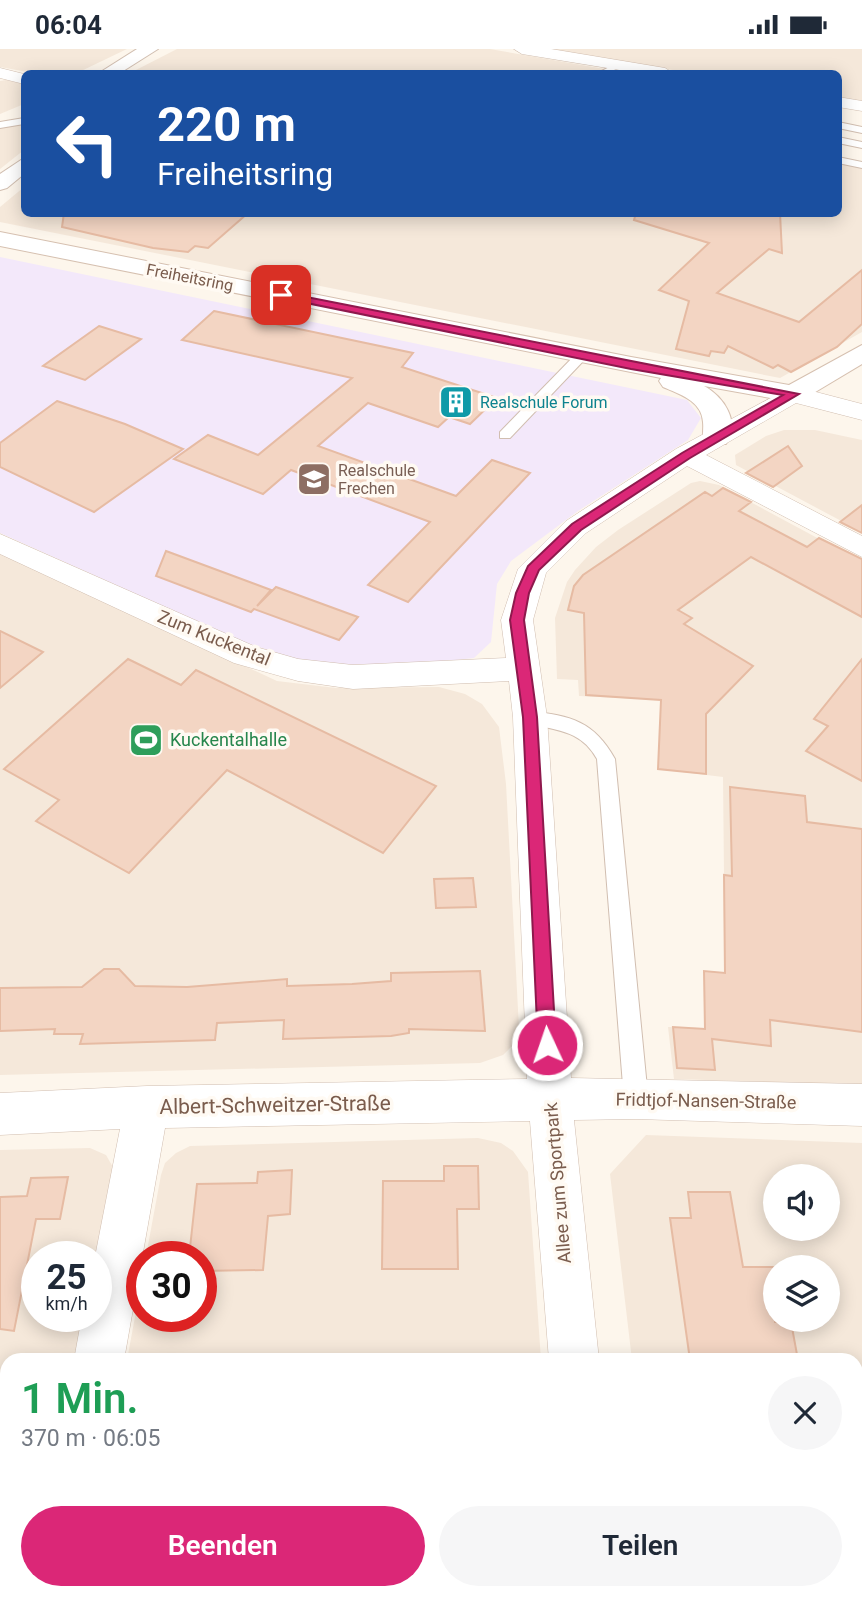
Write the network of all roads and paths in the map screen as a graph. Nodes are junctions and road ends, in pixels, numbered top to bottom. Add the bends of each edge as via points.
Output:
1 (149, 49) edge
2 (522, 49) edge
3 (618, 66) junction
4 (112, 70) edge
5 (609, 70) edge
6 (644, 70) edge
7 (0, 73) edge
8 (21, 78) edge
9 (21, 122) edge
10 (842, 124) edge
11 (0, 125) edge
12 (862, 130) edge
13 (842, 141) edge
14 (862, 145) edge
15 (842, 161) edge
16 (862, 165) edge
17 (21, 166) edge
18 (0, 184) edge
19 (0, 239) edge
20 (862, 353) edge
21 (583, 355) junction
22 (631, 365) junction
23 (793, 394) junction
24 (862, 412) edge
25 (505, 435) dead end
26 (701, 447) junction
27 (0, 543) edge
28 (862, 548) edge
29 (525, 669) junction
30 (530, 717) junction
31 (636, 1098) junction
32 (550, 1100) junction
33 (862, 1105) edge
34 (148, 1107) junction
35 (0, 1114) edge
36 (100, 1353) edge
37 (573, 1353) edge

1 - 4 main road
2 - 3 street
3 - 5 lane
3 - 6 street
7 - 8 street
9 - 11 lane
10 - 12 lane
13 - 14 lane
15 - 16 lane
17 - 18 main road
19 - 21 main road, Freiheitsring
20 - 23 main road
21 - 22 main road, Freiheitsring
21 - 25 lane
22 - 23 main road, Freiheitsring
22 - 26 main road via 677,383 712,404 718,416
23 - 24 street
23 - 26 street, Allee zum Sportpark
26 - 28 street
26 - 29 street, Allee zum Sportpark via 576,527 533,569 517,620
27 - 29 street, Zum Kuckental via 245,655 298,670 353,677
29 - 30 street, Allee zum Sportpark
30 - 31 lane via 562,722 596,740 606,759
30 - 32 street, Allee zum Sportpark
31 - 32 street, Fridtjof-Nansen-Straße
31 - 33 street, Fridtjof-Nansen-Straße
32 - 34 street, Albert-Schweitzer-Straße
32 - 37 street, Allee zum Sportpark
34 - 35 street, Albert-Schweitzer-Straße
34 - 36 street

